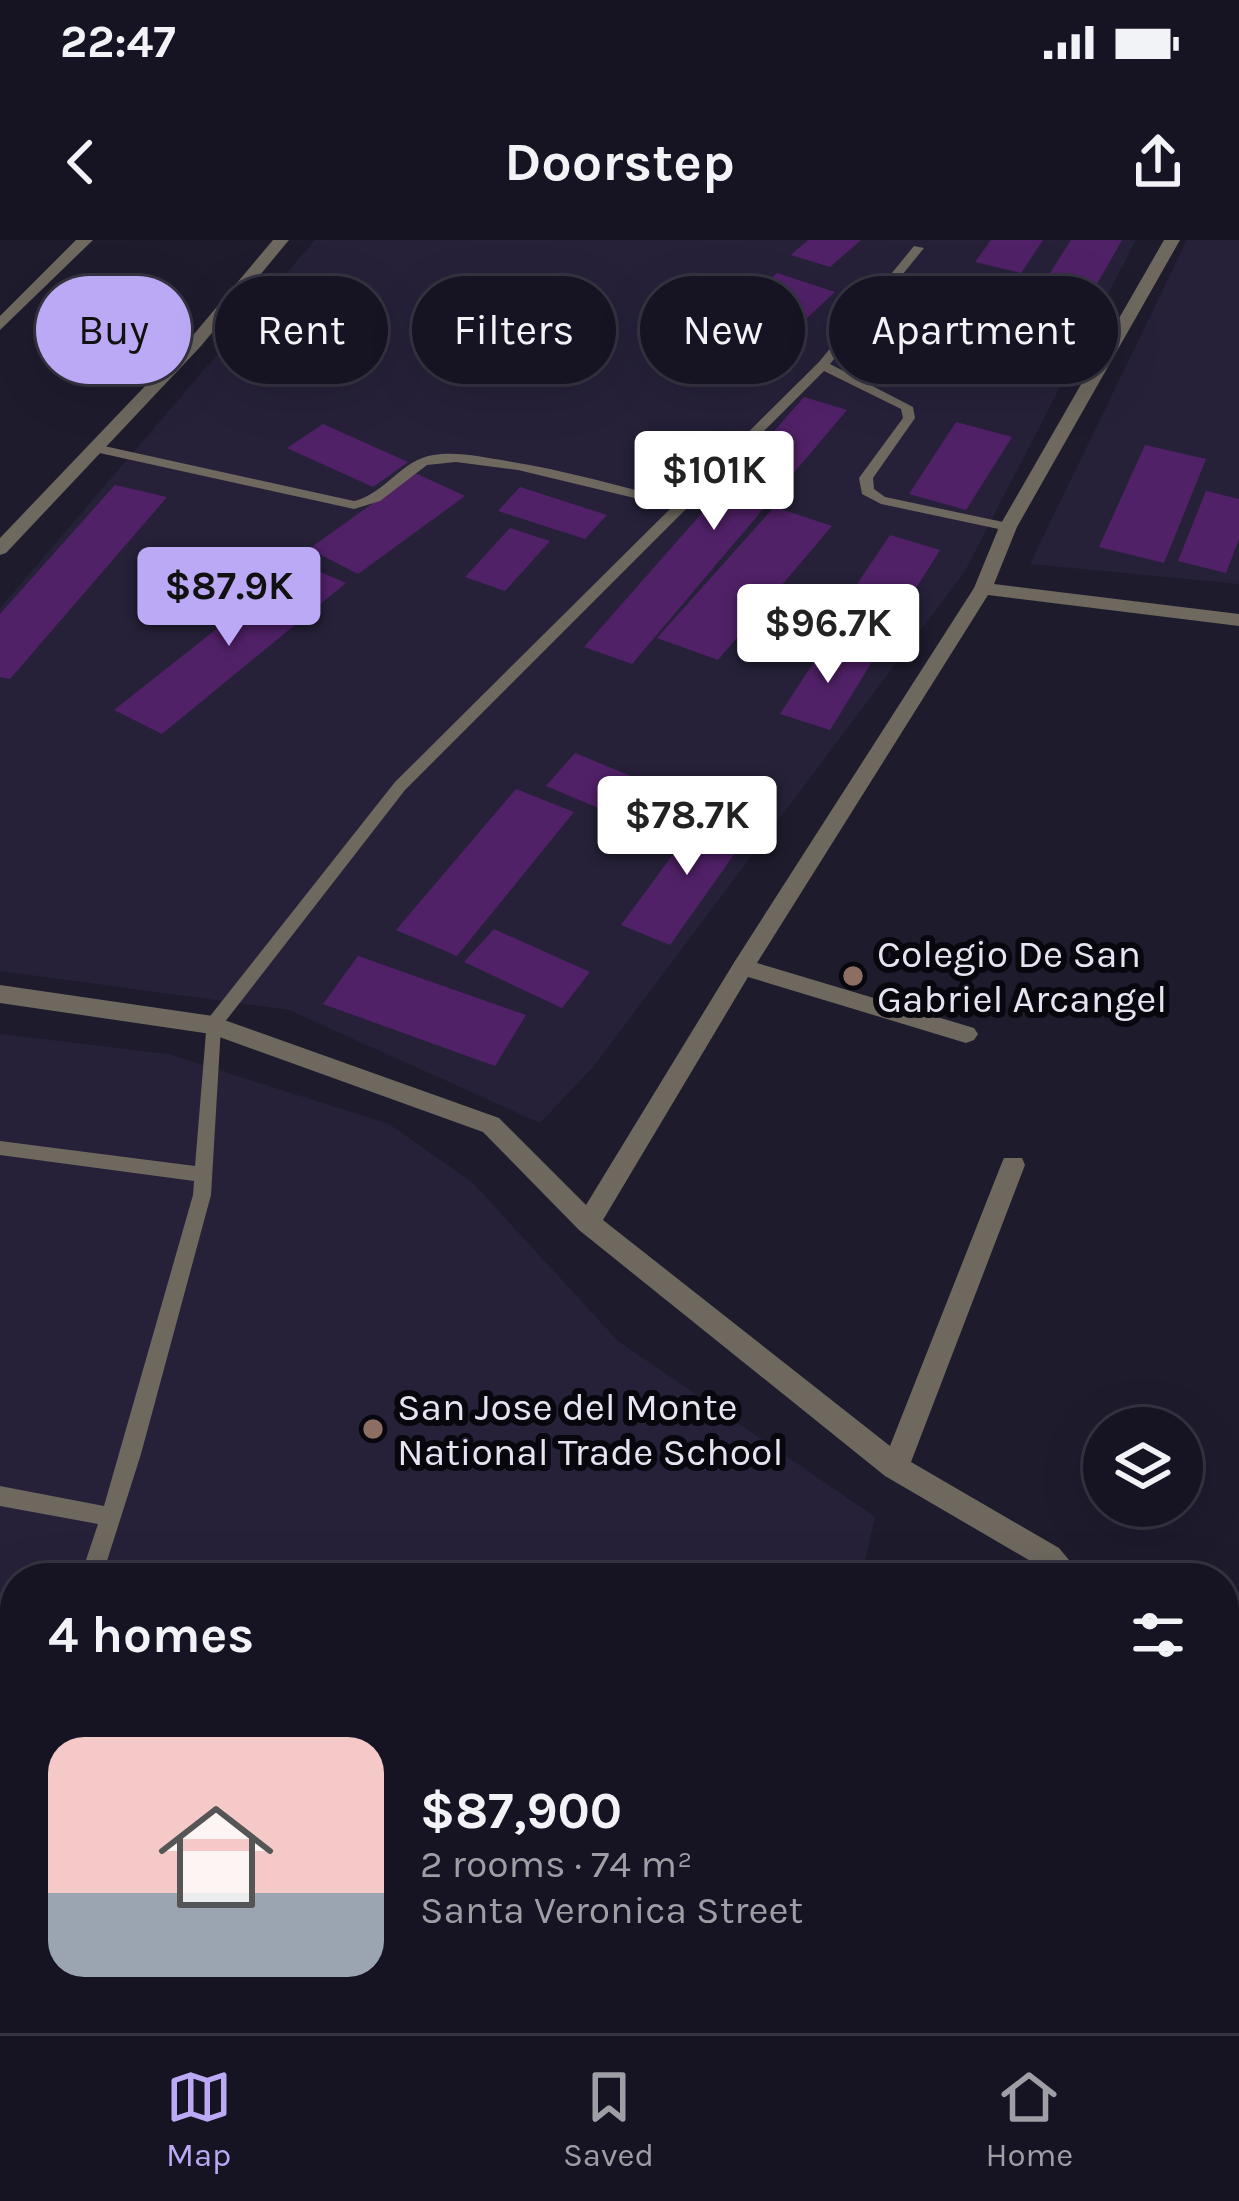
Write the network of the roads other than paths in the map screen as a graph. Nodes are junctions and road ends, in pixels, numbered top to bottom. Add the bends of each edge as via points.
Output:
1 (85, 240) edge
2 (281, 240) edge
3 (1172, 240) edge
4 (918, 248) dead end
5 (0, 325) edge
6 (823, 365) junction
7 (95, 448) junction
8 (681, 505) junction
9 (1008, 527) junction
10 (0, 549) edge
11 (983, 588) junction
12 (1239, 620) edge
13 (742, 968) junction
14 (0, 994) edge
15 (213, 1025) junction
16 (966, 1034) dead end
17 (0, 1148) edge
18 (1013, 1165) dead end
19 (204, 1175) junction
20 (588, 1223) junction
21 (896, 1467) junction
22 (0, 1496) edge
23 (112, 1517) junction
24 (96, 1563) edge
25 (1055, 1563) edge

1 - 5 street
2 - 7 street
3 - 9 street
4 - 6 lane
6 - 8 lane
6 - 9 lane via 907,407 909,418 866,478 867,491
7 - 8 lane via 354,505 437,458
7 - 10 street
8 - 15 lane via 400,786
9 - 11 street
11 - 12 street
11 - 13 street
13 - 16 street
13 - 20 street
14 - 15 street
15 - 19 lane
15 - 20 street via 490,1126
17 - 19 lane
18 - 21 street
19 - 23 lane
20 - 21 street
21 - 25 street
22 - 23 lane
23 - 24 lane

